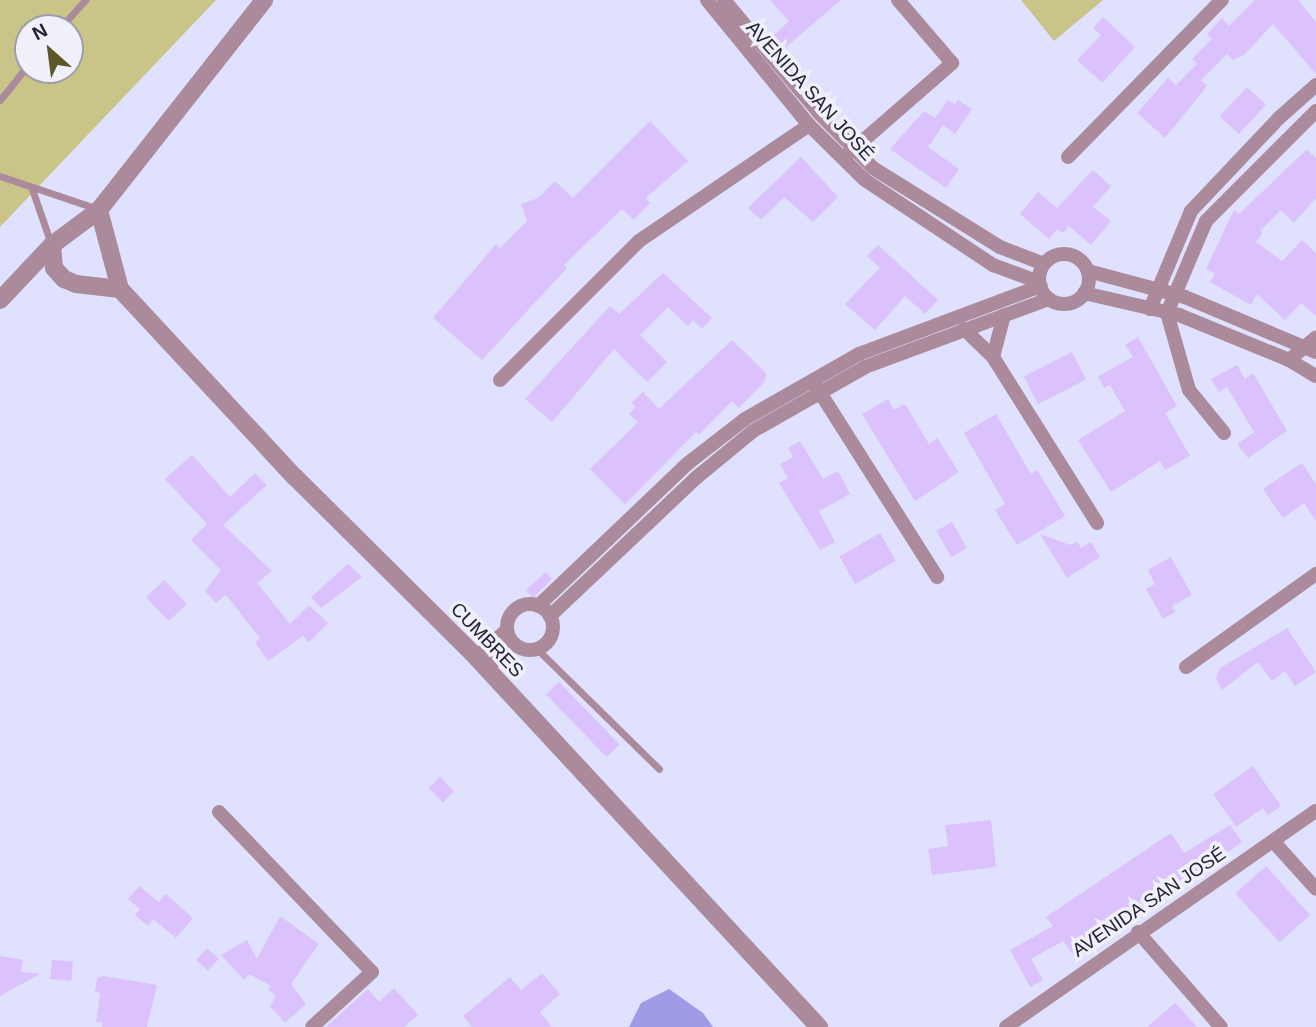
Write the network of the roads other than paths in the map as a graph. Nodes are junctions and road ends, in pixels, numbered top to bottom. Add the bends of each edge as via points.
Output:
1 (85, 0) edge
2 (264, 0) edge
3 (707, 0) edge
4 (724, 0) edge
5 (898, 0) edge
6 (1222, 0) edge
7 (72, 14) edge
8 (14, 82) edge
9 (1316, 85) edge
10 (0, 100) edge
11 (1316, 111) edge
12 (809, 125) junction
13 (849, 154) junction
14 (1068, 157) dead end
15 (0, 176) edge
16 (32, 189) junction
17 (99, 210) junction
18 (52, 245) junction
19 (1044, 264) junction
20 (1087, 271) junction
21 (1040, 284) junction
22 (120, 289) junction
23 (1156, 290) junction
24 (1084, 293) junction
25 (1175, 295) junction
26 (1049, 299) junction
27 (0, 300) edge
28 (1150, 309) junction
29 (1167, 313) junction
30 (1004, 315) junction
31 (964, 329) junction
32 (1313, 345) edge
33 (993, 357) junction
34 (1290, 360) junction
35 (1316, 376) edge
36 (500, 380) dead end
37 (815, 385) junction
38 (1224, 433) dead end
39 (634, 515) junction
40 (1097, 523) dead end
41 (646, 527) junction
42 (1316, 574) edge
43 (937, 577) dead end
44 (538, 606) junction
45 (550, 616) junction
46 (507, 630) junction
47 (514, 644) junction
48 (537, 649) junction
49 (481, 662) junction
50 (1186, 667) dead end
51 (659, 769) dead end
52 (1316, 811) edge
53 (219, 813) dead end
54 (1273, 841) junction
55 (1316, 889) edge
56 (1138, 933) junction
57 (1005, 1026) edge
58 (312, 1027) edge
59 (819, 1027) edge
60 (1221, 1027) edge

1 - 7 lane
2 - 17 street
3 - 12 street, AVENIDA SAN JOSÉ
4 - 13 street, AVENIDA SAN JOSÉ
5 - 13 street via 951,63
6 - 14 street
8 - 10 lane
9 - 23 street via 1191,211
11 - 25 street via 1206,220
12 - 13 street, AVENIDA SAN JOSÉ
12 - 36 street via 639,241
13 - 19 street, AVENIDA SAN JOSÉ via 1000,247
13 - 21 street, AVENIDA SAN JOSÉ via 916,217 993,265
15 - 16 lane
16 - 17 lane
16 - 18 lane
17 - 18 street
17 - 22 street, CUMBRES
18 - 22 street via 54,268 64,279
18 - 27 street
19 - 20 street via 1056,255 1072,255
19 - 21 street
20 - 23 street
20 - 24 street
21 - 26 street
21 - 37 street via 859,354
22 - 49 street, CUMBRES via 295,477
23 - 25 street
23 - 28 street
24 - 26 street via 1064,304
24 - 28 street
25 - 29 street
25 - 32 street
26 - 30 street
28 - 29 street
29 - 34 street
29 - 38 street via 1189,390
30 - 31 street
30 - 33 street
31 - 33 street
31 - 37 street
32 - 34 street
33 - 40 street
34 - 35 street
37 - 39 street via 735,427
37 - 41 street via 753,431
37 - 43 street
39 - 41 street
39 - 44 street
41 - 45 street
42 - 50 street
44 - 45 street
44 - 46 street via 516,609
45 - 48 street via 552,632
46 - 47 street
46 - 49 street
47 - 48 street
47 - 49 street
48 - 51 lane
49 - 59 street, CUMBRES
52 - 54 street, AVENIDA SAN JOSÉ
53 - 58 street via 372,972
54 - 55 street
54 - 56 street, AVENIDA SAN JOSÉ
56 - 57 street, AVENIDA SAN JOSÉ
56 - 60 street

